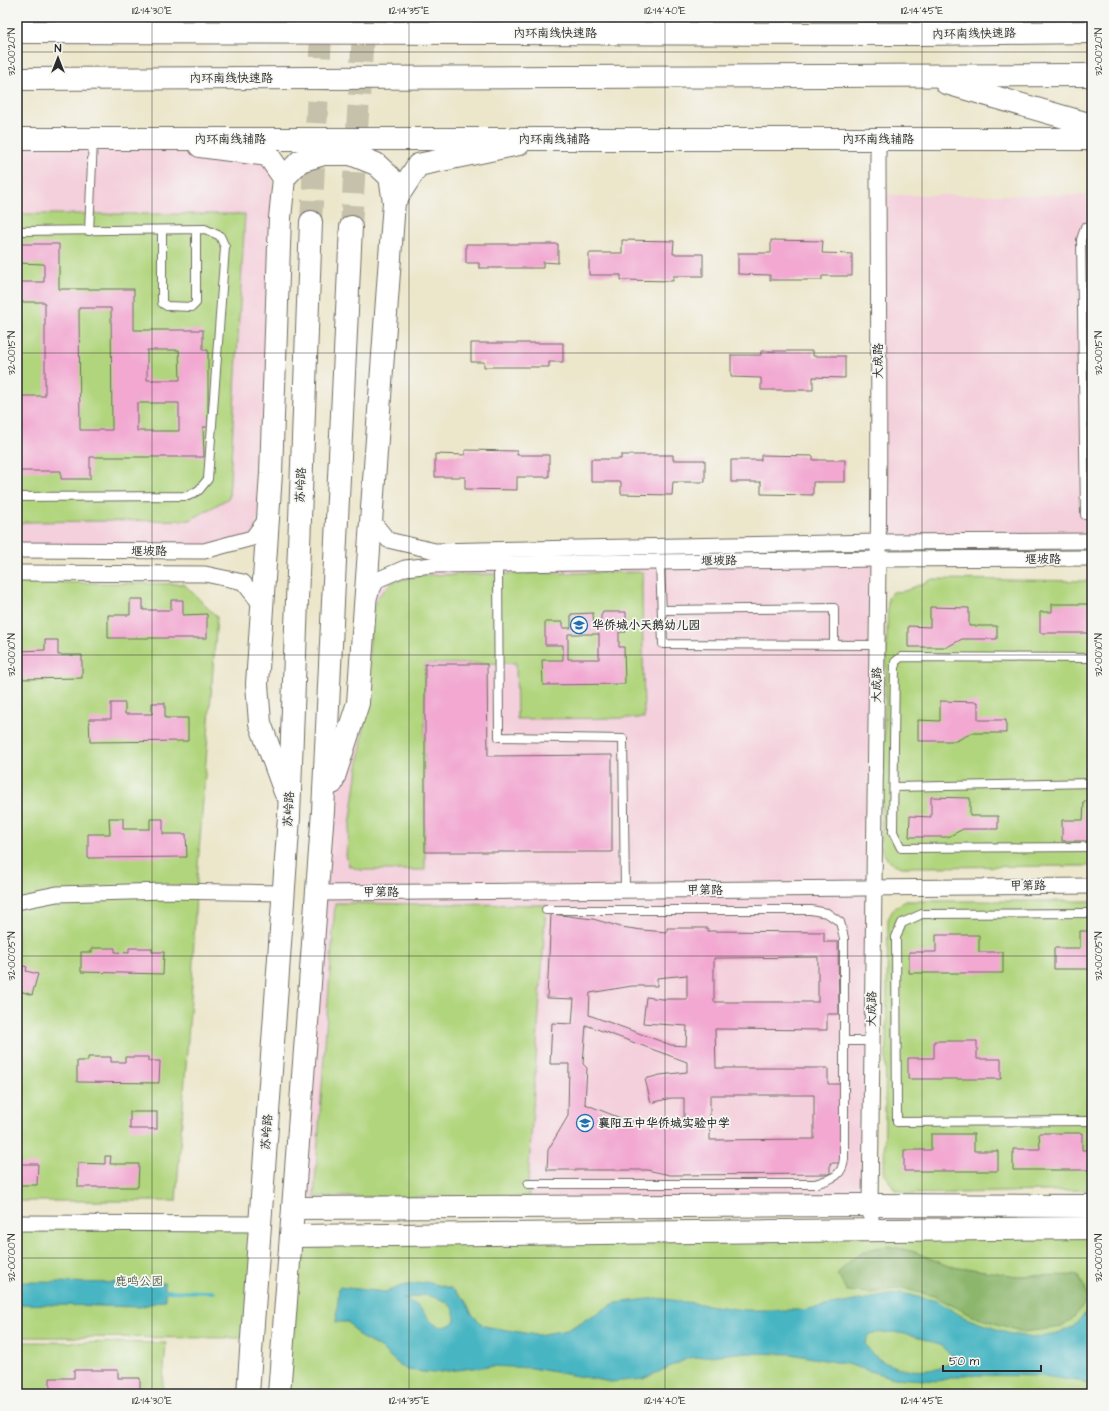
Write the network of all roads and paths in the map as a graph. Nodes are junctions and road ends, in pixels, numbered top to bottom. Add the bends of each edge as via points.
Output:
1 (960, 17) edge
2 (17, 32) edge
3 (1092, 32) edge
4 (919, 34) junction
5 (1092, 75) edge
6 (922, 76) junction
7 (17, 78) edge
8 (1092, 125) edge
9 (17, 139) edge
10 (93, 139) junction
11 (153, 139) junction
12 (543, 139) junction
13 (878, 139) junction
14 (1092, 139) edge
15 (284, 178) junction
16 (394, 202) junction
17 (311, 222) tunnel mouth
18 (351, 227) tunnel mouth
19 (1092, 227) edge
20 (162, 230) junction
21 (196, 230) junction
22 (17, 231) edge
23 (89, 231) junction
24 (17, 497) edge
25 (268, 516) junction
26 (1085, 516) dead end
27 (372, 520) junction
28 (1092, 541) edge
29 (878, 542) junction
30 (17, 550) edge
31 (1092, 558) edge
32 (878, 559) junction
33 (660, 562) junction
34 (498, 564) junction
35 (17, 573) edge
36 (365, 605) junction
37 (262, 606) junction
38 (662, 610) junction
39 (834, 645) junction
40 (877, 645) junction
41 (1092, 658) edge
42 (1092, 783) edge
43 (894, 787) junction
44 (323, 811) junction
45 (289, 817) junction
46 (1092, 847) edge
47 (1092, 886) edge
48 (874, 889) junction
49 (625, 890) junction
50 (284, 893) junction
51 (317, 893) junction
52 (17, 902) edge
53 (546, 910) dead end
54 (1092, 913) edge
55 (844, 1041) junction
56 (871, 1041) junction
57 (1092, 1121) edge
58 (528, 1184) dead end
59 (870, 1205) junction
60 (1092, 1206) edge
61 (293, 1208) junction
62 (17, 1223) edge
63 (260, 1224) junction
64 (1092, 1228) edge
65 (872, 1230) junction
66 (291, 1236) junction
67 (248, 1394) edge
68 (279, 1394) edge

1 - 4 main road
2 - 4 main road, 内环南线快速路
3 - 4 main road, 内环南线快速路
5 - 6 main road, 内环南线快速路
6 - 7 main road, 内环南线快速路
6 - 8 main road
9 - 10 main road, 内环南线辅路
10 - 11 main road, 内环南线辅路
10 - 23 lane
11 - 12 main road, 内环南线辅路
11 - 15 main road via 268,156
12 - 13 main road, 内环南线辅路
12 - 16 main road via 418,165
13 - 14 main road, 内环南线辅路
13 - 29 street, 大成路
15 - 16 main road via 300,161 324,154 351,154 376,164 390,177
15 - 25 main road via 280,218
16 - 27 main road
17 - 45 main road, 苏岭路
18 - 44 main road
19 - 26 lane via 1085,227 1081,240
20 - 21 lane
20 - 21 lane via 162,303 166,306 192,307 196,303
20 - 23 lane
21 - 24 lane via 205,230 220,236 226,247 208,479 199,490 188,496
22 - 23 lane
25 - 30 street, 堰坡路 via 252,538 204,552
25 - 37 main road
27 - 29 street, 堰坡路 via 388,540 435,551
27 - 36 main road
28 - 29 street, 堰坡路
29 - 32 street, 大成路
31 - 32 street, 堰坡路
32 - 33 street, 堰坡路
32 - 40 street, 大成路
33 - 34 street, 堰坡路
33 - 38 lane
34 - 36 street, 堰坡路 via 405,568 377,580
34 - 49 lane via 499,737 623,739
35 - 37 street, 堰坡路 via 205,574 243,582
36 - 44 main road via 358,703
37 - 45 main road via 257,684 260,723 287,797
38 - 39 lane via 663,644
38 - 39 lane via 834,608
39 - 40 lane
40 - 48 street, 大成路
41 - 43 lane via 901,657 895,662
42 - 43 lane
43 - 46 lane via 893,832 901,848
44 - 51 main road
45 - 50 main road, 苏岭路
47 - 48 street, 甲第路
48 - 49 street, 甲第路
48 - 56 street, 大成路
49 - 51 street, 甲第路
50 - 52 street via 165,891 57,894
50 - 63 main road, 苏岭路
51 - 61 main road
53 - 55 lane via 803,910 827,913 840,922 844,938
54 - 57 lane via 922,914 902,922 896,938 897,1122
55 - 56 lane
55 - 58 lane via 844,1159 843,1168 836,1177 815,1184
56 - 59 street, 大成路
59 - 60 main road
59 - 61 main road
59 - 65 street, 大成路
61 - 66 main road
62 - 63 street
63 - 67 main road, 苏岭路
64 - 65 main road
65 - 66 main road
66 - 68 main road

